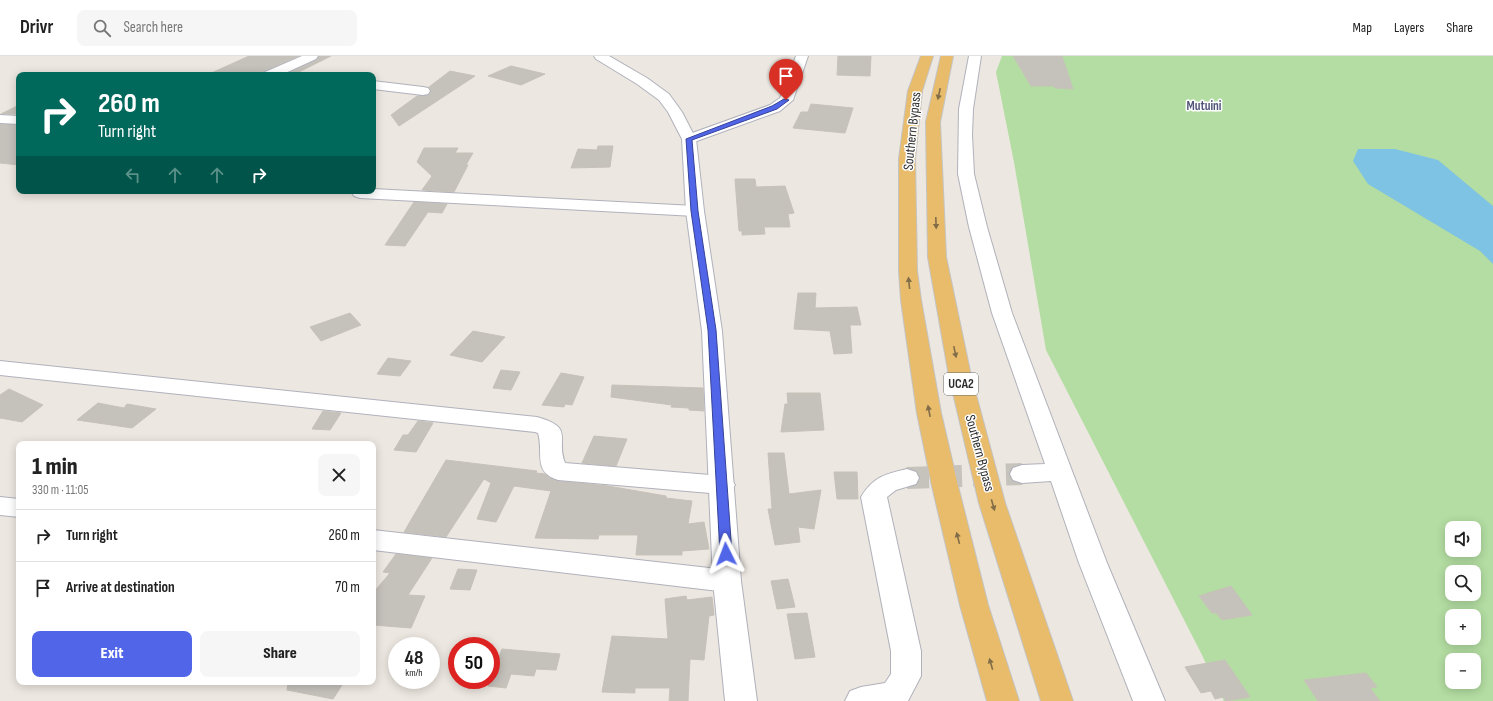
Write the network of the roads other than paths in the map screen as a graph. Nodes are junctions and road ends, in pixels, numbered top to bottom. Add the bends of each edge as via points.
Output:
1 (308, 56) edge
2 (311, 56) edge
3 (600, 56) edge
4 (802, 56) edge
5 (927, 56) edge
6 (947, 56) edge
7 (975, 56) edge
8 (276, 72) edge
9 (376, 85) edge
10 (423, 91) dead end
11 (0, 118) edge
12 (16, 120) edge
13 (689, 139) junction
14 (376, 194) edge
15 (695, 211) junction
16 (0, 368) edge
17 (1060, 472) junction
18 (1022, 474) tunnel mouth
19 (907, 478) tunnel mouth
20 (722, 485) junction
21 (0, 506) edge
22 (16, 508) edge
23 (376, 540) edge
24 (728, 582) junction
25 (741, 701) edge
26 (861, 701) edge
27 (1002, 701) edge
28 (1057, 701) edge
29 (1149, 701) edge

1 - 2 street
2 - 8 street
3 - 13 street via 642,81 664,98 675,112
4 - 13 street via 786,100 774,108
27 -> 5 highway, Southern Bypass / UCA2 via 974,605 945,486 929,413 910,300 907,159 916,91
6 -> 28 highway, Southern Bypass / UCA2 via 933,122 937,257 960,376 992,503
7 - 17 street via 966,109 966,174 1002,313
9 - 10 street
11 - 12 street
13 - 15 street
14 - 15 street
15 - 20 street via 712,330
16 - 20 street via 537,426 546,428 550,433 551,461 558,471
17 - 18 street
17 - 29 street via 1093,563
19 - 26 street via 890,482 877,489 874,497 906,651 906,676 896,693
20 - 24 street
21 - 22 street
23 - 24 street
24 - 25 street

